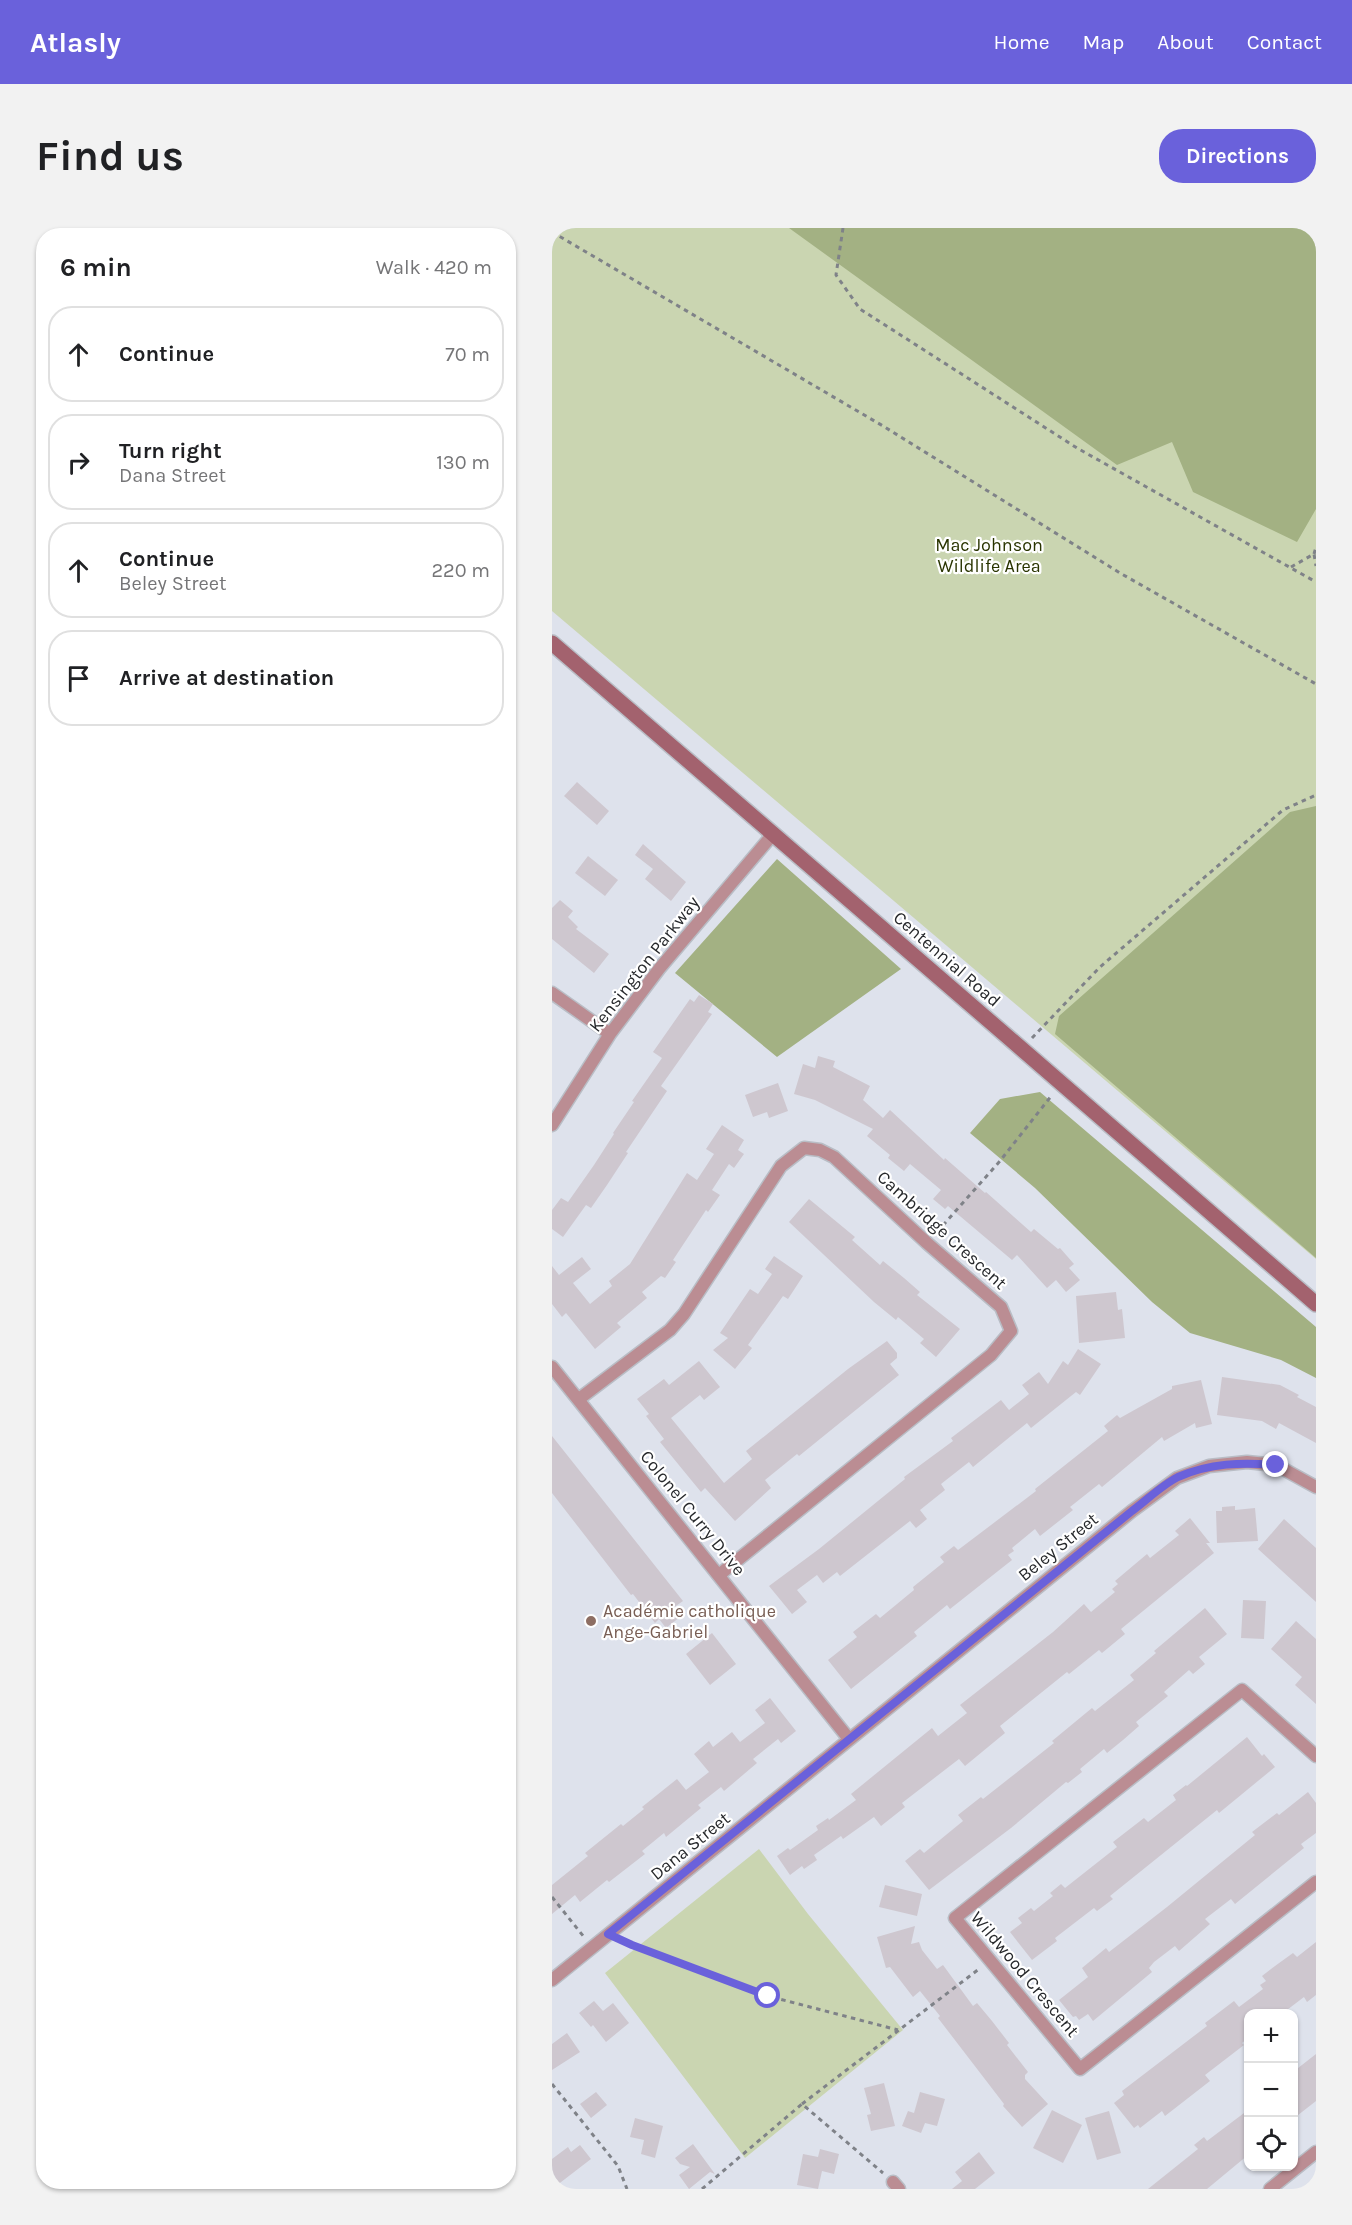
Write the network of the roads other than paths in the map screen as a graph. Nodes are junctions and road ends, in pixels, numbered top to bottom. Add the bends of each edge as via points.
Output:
1 (552, 643) edge
2 (774, 833) junction
3 (552, 993) edge
4 (610, 1034) junction
5 (552, 1125) edge
6 (1316, 1304) edge
7 (552, 1367) edge
8 (579, 1399) junction
9 (1316, 1487) edge
10 (719, 1575) junction
11 (849, 1739) junction
12 (1316, 1756) edge
13 (1316, 1882) edge
14 (552, 1980) edge
15 (1316, 2152) edge
16 (1270, 2189) edge

1 - 2 main road, Centennial Road
2 - 4 street, Kensington Parkway via 659,969
2 - 6 main road, Centennial Road
3 - 4 street
4 - 5 street, Kensington Parkway
7 - 8 street, Colonel Curry Drive
8 - 10 street, Colonel Curry Drive
8 - 10 street, Cambridge Crescent via 670,1330 781,1166 804,1148 834,1157 1001,1307 1011,1331 990,1355
9 - 11 street, Beley Street via 1276,1465 1247,1462 1209,1466 1177,1478
10 - 11 street, Colonel Curry Drive
11 - 14 street, Dana Street
12 - 13 street, Wildwood Crescent via 1242,1690 955,1918 1080,2069
15 - 16 street

